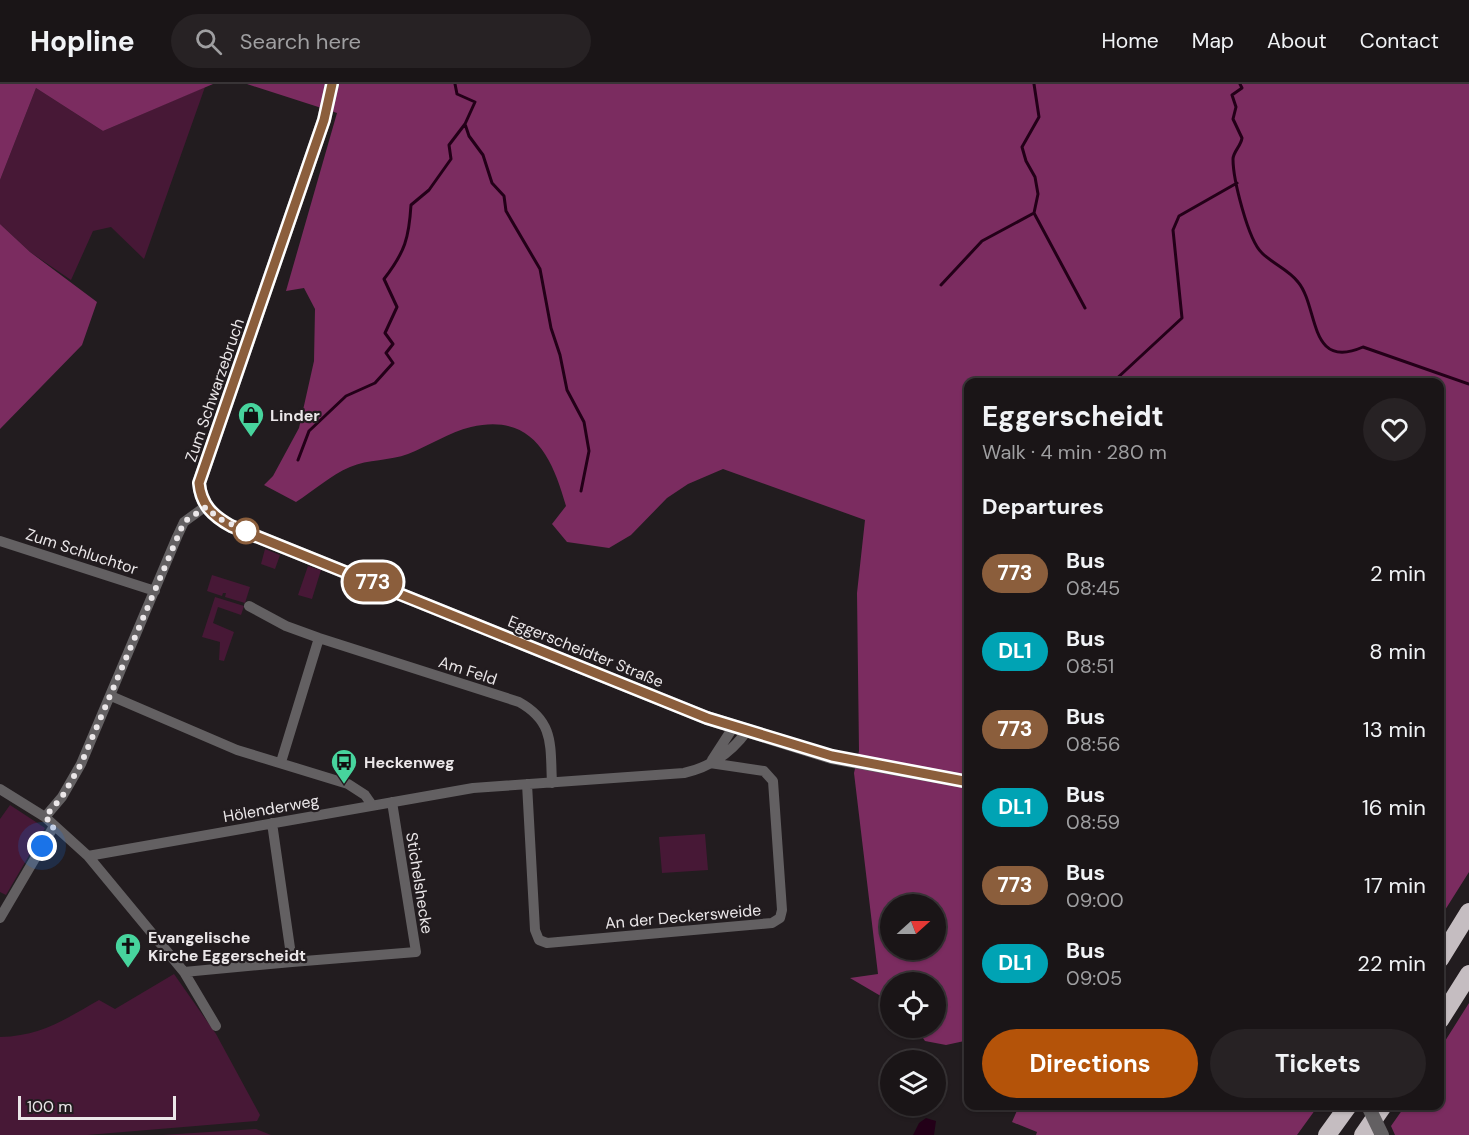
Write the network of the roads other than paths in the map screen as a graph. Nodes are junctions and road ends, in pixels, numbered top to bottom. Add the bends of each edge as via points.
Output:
1 (332, 84) edge
2 (206, 507) junction
3 (0, 541) edge
4 (155, 591) junction
5 (249, 606) dead end
6 (319, 638) junction
7 (111, 696) junction
8 (740, 729) junction
9 (281, 762) junction
10 (710, 763) junction
11 (964, 781) edge
12 (552, 783) junction
13 (527, 784) junction
14 (0, 789) edge
15 (392, 802) junction
16 (372, 805) junction
17 (45, 817) junction
18 (272, 824) junction
19 (54, 826) junction
20 (88, 856) junction
21 (4, 903) edge
22 (1469, 912) edge
23 (0, 918) edge
24 (1444, 953) edge
25 (292, 962) junction
26 (184, 972) junction
27 (1469, 974) edge
28 (1444, 1014) edge
29 (216, 1026) dead end
30 (1345, 1110) edge
31 (1370, 1110) edge
32 (1380, 1110) edge
33 (1327, 1135) edge
34 (1364, 1135) edge
35 (1382, 1135) edge

1 - 2 street, Zum Schwarzebruch via 321,131 199,483
2 - 4 street via 184,522
2 - 8 street, Eggerscheidter Straße via 231,526
3 - 4 street, Zum Schluchtor
4 - 7 street
5 - 6 street, Am Feld
6 - 9 street
6 - 12 street, Am Feld via 519,702 532,710 549,732
7 - 9 street via 193,733
7 - 17 street via 81,764
8 - 10 street, Hölenderweg via 730,752
8 - 11 street, Eggerscheidter Straße via 832,756
9 - 16 street via 348,784
10 - 12 street, Hölenderweg via 678,774
10 - 13 street, An der Deckersweide via 764,771 773,781 782,910 777,921 543,942 535,930
12 - 13 street, Hölenderweg
13 - 15 street, Hölenderweg via 473,788
14 - 17 street
15 - 16 street, Hölenderweg
15 - 25 street, Stichelshecke via 416,952
16 - 18 street, Hölenderweg
17 - 19 street
18 - 20 street, Hölenderweg
18 - 25 street
19 - 20 street
19 - 21 street
20 - 26 street
21 - 23 street
22 - 24 highway
25 - 26 street, Stichelshecke
26 - 29 street
27 - 28 highway
30 - 33 highway
31 - 35 street, bridge
32 - 34 highway

